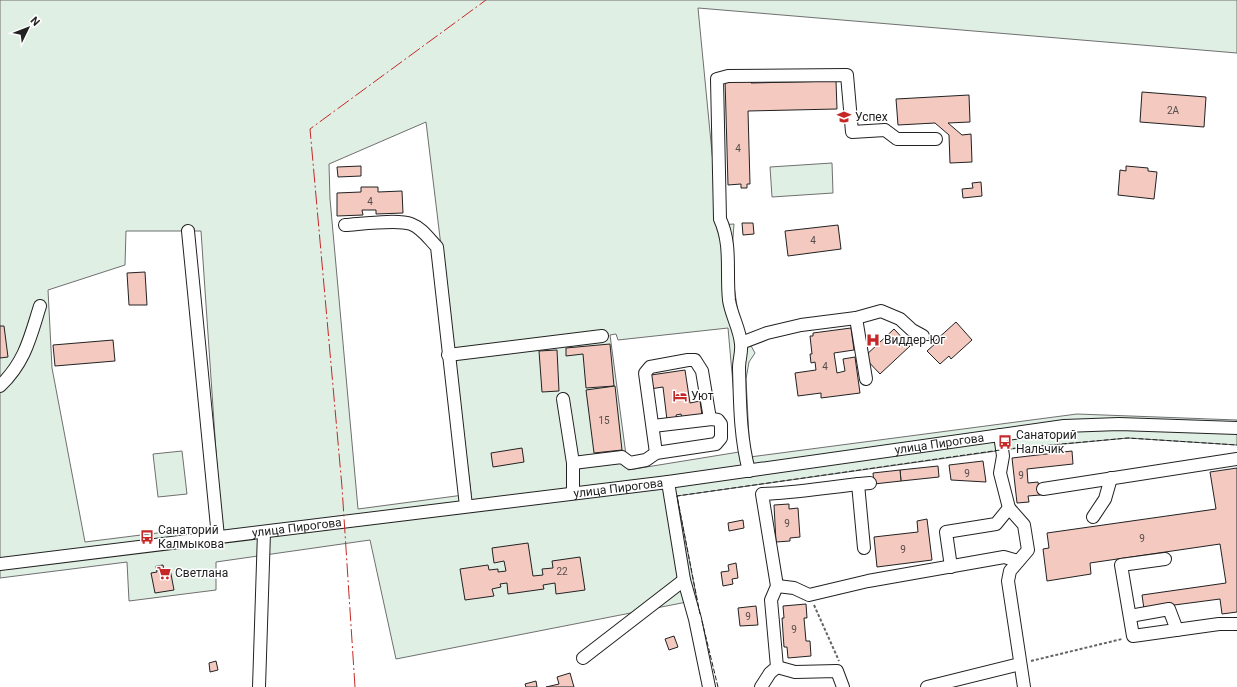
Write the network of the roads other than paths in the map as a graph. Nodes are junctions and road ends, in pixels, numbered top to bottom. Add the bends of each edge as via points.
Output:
1 (936, 139) dead end
2 (345, 225) dead end
3 (188, 231) dead end
4 (40, 306) dead end
5 (856, 318) junction
6 (602, 336) dead end
7 (923, 336) dead end
8 (741, 343) junction
9 (448, 355) junction
10 (866, 379) dead end
11 (0, 386) edge
12 (563, 399) dead end
13 (710, 419) junction
14 (653, 426) junction
15 (1237, 428) edge
16 (1000, 435) junction
17 (656, 453) junction
18 (1237, 460) edge
19 (573, 463) junction
20 (749, 471) junction
21 (1111, 478) junction
22 (668, 482) junction
23 (870, 483) dead end
24 (858, 484) junction
25 (1043, 489) dead end
26 (573, 493) junction
27 (466, 506) junction
28 (1009, 508) junction
29 (1093, 517) dead end
30 (264, 532) junction
31 (218, 537) junction
32 (864, 548) dead end
33 (1165, 559) dead end
34 (1018, 561) junction
35 (0, 564) edge
36 (951, 566) junction
37 (684, 580) junction
38 (777, 586) junction
39 (1130, 616) junction
40 (1237, 624) edge
41 (1176, 630) junction
42 (583, 658) dead end
43 (1020, 664) junction
44 (777, 667) junction
45 (259, 687) edge
46 (709, 687) edge
47 (761, 687) edge
48 (843, 687) edge
49 (927, 687) edge
50 (1024, 687) edge

1 - 8 street via 897,139 885,130 852,132 847,75 728,76 717,79 720,219 728,247 729,301
2 - 9 street via 402,222 411,224 423,231 437,247
3 - 31 street
4 - 11 street via 25,354 12,375
5 - 7 street via 881,311 900,319
5 - 8 street via 801,325 767,333
5 - 10 street
6 - 9 street
8 - 20 street via 740,419
9 - 27 street
12 - 19 street
13 - 14 street
13 - 14 street via 702,371 695,360 688,360 647,368 645,373
13 - 17 street via 718,420 721,424 721,438 716,444
14 - 17 street
15 - 16 street, улица Пирогова via 1089,424
16 - 20 street, улица Пирогова
16 - 28 street via 1003,456 1000,473
17 - 19 street via 646,460 630,463 622,457
18 - 21 street
19 - 26 street
20 - 22 street, улица Пирогова
21 - 25 street
21 - 29 street via 1105,498
22 - 26 street, улица Пирогова
22 - 37 street
23 - 24 street
24 - 32 street
24 - 38 street via 819,487 792,493 762,494
26 - 27 street, улица Пирогова
27 - 30 street, улица Пирогова
28 - 34 street via 1024,525 1028,550
28 - 36 street via 996,524 946,532
30 - 31 street, улица Пирогова
30 - 45 street
31 - 35 street, улица Пирогова
33 - 39 street via 1121,565
34 - 36 street via 1004,557
34 - 43 street via 1010,571 1008,581
36 - 38 street via 809,595 794,588
37 - 42 street
37 - 46 street
38 - 44 street via 771,600
39 - 41 street via 1169,609
39 - 41 street via 1133,636
40 - 41 street
43 - 49 street
43 - 50 street
44 - 47 street
44 - 48 street via 794,672 836,672

